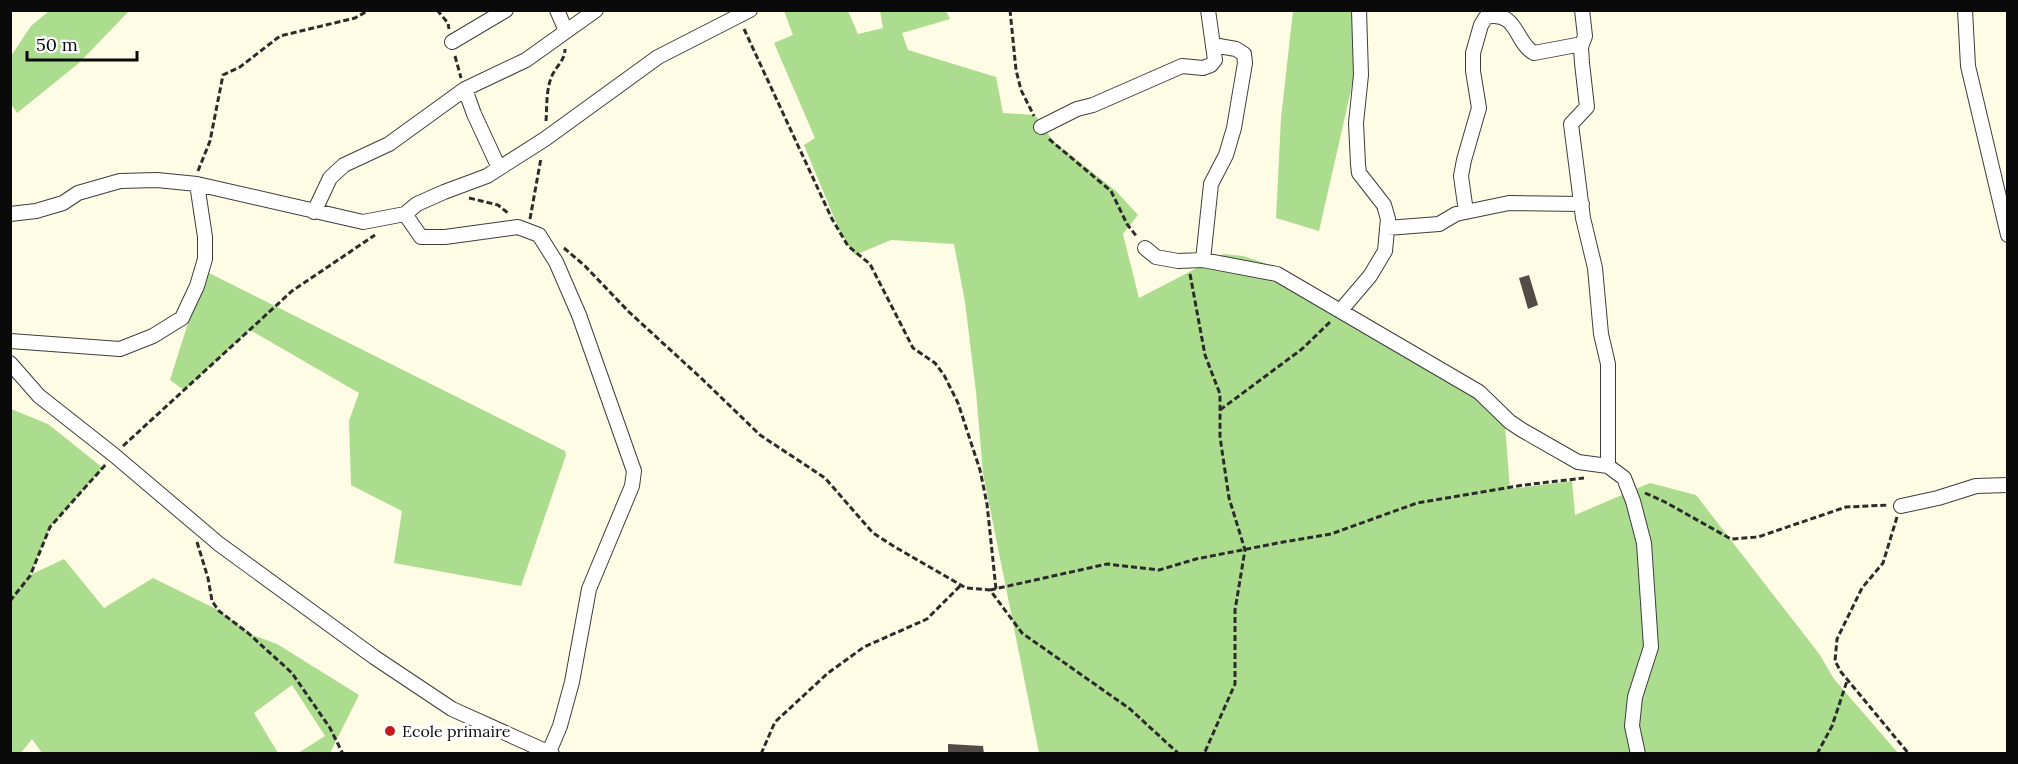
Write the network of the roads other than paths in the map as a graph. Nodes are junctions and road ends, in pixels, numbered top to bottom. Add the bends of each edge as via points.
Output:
1 (506, 10) edge
2 (557, 10) edge
3 (596, 10) edge
4 (1208, 10) edge
5 (1359, 10) edge
6 (1582, 10) edge
7 (1965, 10) edge
8 (744, 14) edge
9 (566, 31) junction
10 (452, 42) dead end
11 (1582, 44) junction
12 (1213, 45) junction
13 (465, 89) junction
14 (1041, 127) road end
15 (499, 168) junction
16 (195, 184) junction
17 (1582, 204) junction
18 (314, 212) junction
19 (1466, 212) junction
20 (10, 214) edge
21 (405, 214) junction
22 (1387, 228) junction
23 (2007, 235) edge
24 (1145, 248) road end
25 (1203, 260) junction
26 (1341, 310) junction
27 (10, 340) edge
28 (10, 363) edge
29 (1608, 466) junction
30 (2007, 486) edge
31 (1901, 506) road end
32 (551, 753) edge
33 (1638, 753) edge

1 - 10 street
2 - 9 street
3 - 9 street
4 - 12 street
5 - 22 street via 1359,173 1384,205
6 - 11 street
7 - 23 street via 1968,66
8 - 15 street via 658,57
9 - 13 street via 526,60
11 - 17 street via 1587,107 1571,124
11 - 19 street via 1534,53 1508,21 1486,17 1473,53 1479,108 1461,176
12 - 14 street via 1215,60 1211,65 1182,66
12 - 25 street via 1236,49 1244,54 1245,63 1234,128 1211,184
13 - 15 street
13 - 18 street via 389,144 344,165 330,178
15 - 21 street via 417,204
16 - 18 street
16 - 20 street via 120,181 78,193 63,204
16 - 27 street via 205,259 182,318 153,336 120,349
17 - 19 street via 1509,203
17 - 29 street via 1608,364
18 - 21 street via 363,222
19 - 22 street via 1439,224
21 - 32 street via 421,237 518,227 539,235 561,272 579,315 634,471 632,486 589,589 572,682
22 - 26 street via 1385,251
24 - 25 street via 1156,257
25 - 26 street via 1277,274
26 - 29 street via 1479,392 1522,430 1578,462
28 - 32 street via 39,396 219,544 356,644 452,709
29 - 33 street via 1624,478 1644,543 1652,647 1635,697 1632,726
30 - 31 street via 1976,486

